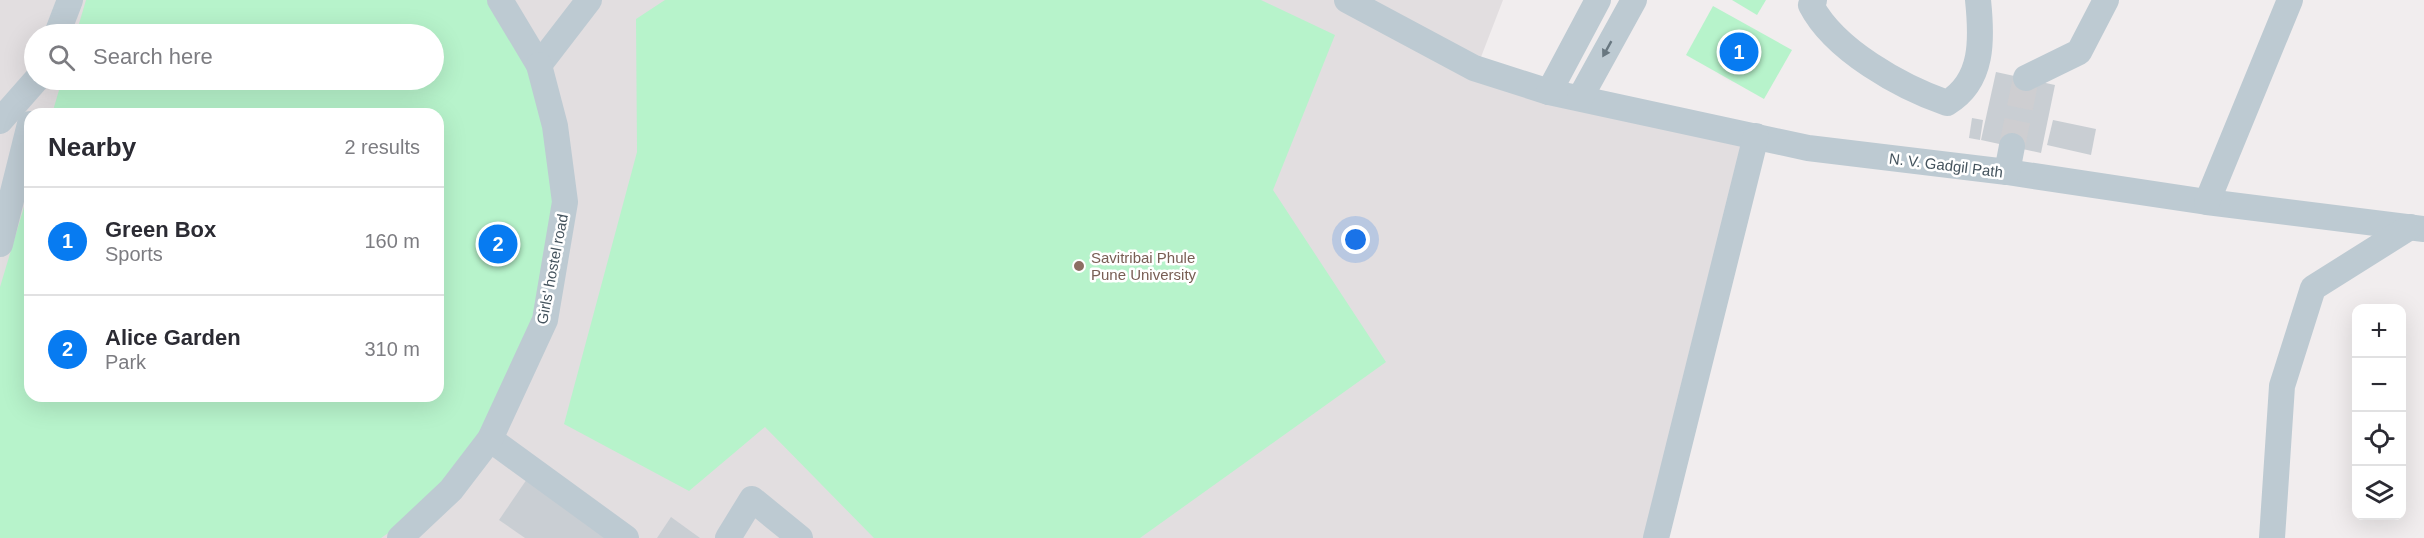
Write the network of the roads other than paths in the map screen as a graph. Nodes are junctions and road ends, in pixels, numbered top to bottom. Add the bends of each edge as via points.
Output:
1 (70, 0) edge
2 (500, 0) edge
3 (589, 0) edge
4 (1347, 0) edge
5 (1598, 0) edge
6 (1635, 0) edge
7 (1814, 0) edge
8 (1978, 0) edge
9 (2106, 0) edge
10 (2290, 0) edge
11 (61, 24) edge
12 (539, 65) junction
13 (2026, 78) dead end
14 (27, 90) edge
15 (39, 90) edge
16 (1549, 92) junction
17 (1580, 99) junction
18 (34, 108) edge
19 (0, 122) edge
20 (1756, 136) junction
21 (2012, 146) tunnel mouth
22 (24, 148) edge
23 (2007, 172) junction
24 (2207, 202) junction
25 (2417, 228) edge
26 (0, 244) edge
27 (490, 440) junction
28 (400, 538) edge
29 (626, 538) edge
30 (728, 538) edge
31 (800, 538) edge
32 (1656, 538) edge
33 (2272, 538) edge

1 - 11 street
2 - 12 street, Girls' hostel road
3 - 12 street
4 - 16 street, N. V. Gadgil Path via 1474,68
5 - 16 street
6 -> 17 street
7 - 8 street via 1811,5 1817,16 1860,60 1921,94 1947,103 1959,96 1971,80 1982,36
9 - 13 street via 2079,52
10 - 24 street
12 - 27 street, Girls' hostel road via 555,126 565,202 545,320
14 - 19 street
15 - 18 street
16 - 17 street, N. V. Gadgil Path
17 - 20 street, N. V. Gadgil Path
20 - 23 street, N. V. Gadgil Path via 1808,148
20 - 32 street
21 - 23 street
22 - 26 street
23 - 24 street, N. V. Gadgil Path
24 - 25 street, N. V. Gadgil Path
25 - 33 street via 2313,288 2282,386
27 - 28 street, Girls' hostel road via 451,490
27 - 29 street
30 - 31 street via 752,500

